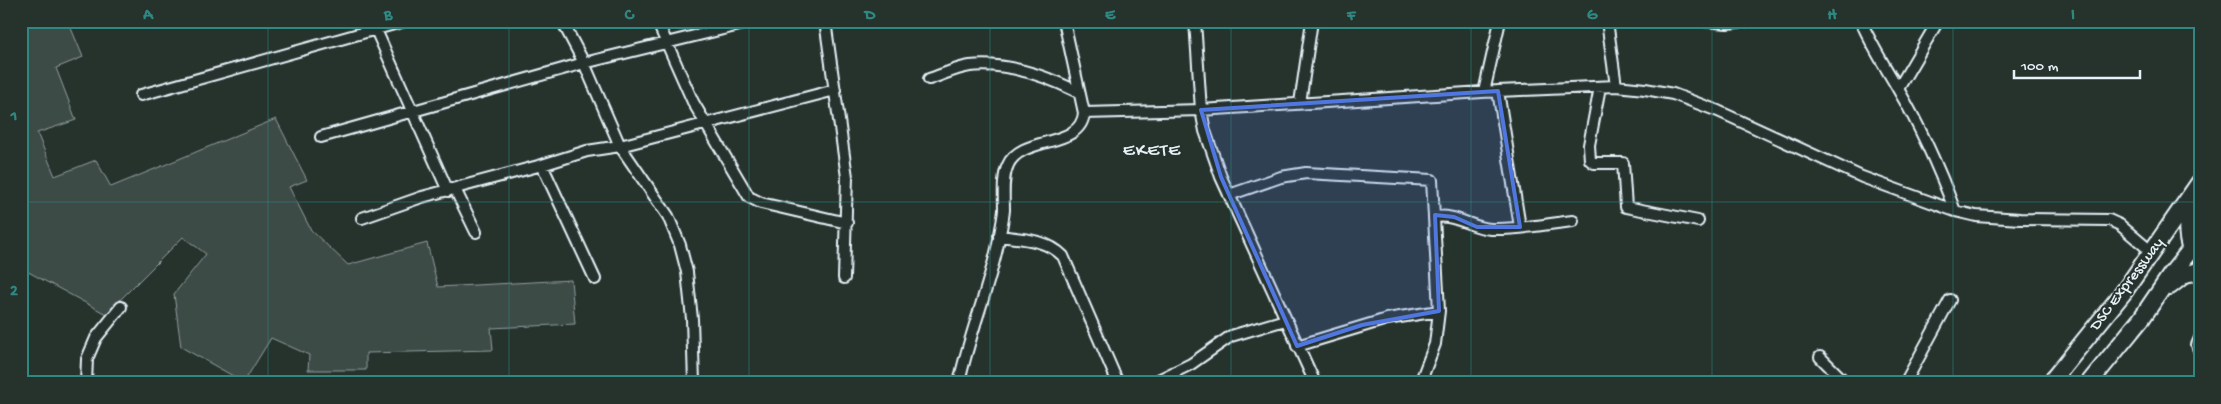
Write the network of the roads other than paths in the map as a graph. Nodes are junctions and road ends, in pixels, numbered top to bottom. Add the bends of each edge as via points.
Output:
1 (405, 21) edge
2 (562, 21) edge
3 (657, 21) edge
4 (756, 21) edge
5 (825, 21) edge
6 (1064, 21) edge
7 (1195, 21) edge
8 (1312, 21) edge
9 (1500, 21) edge
10 (1607, 21) edge
11 (1703, 21) edge
12 (1748, 21) edge
13 (1861, 21) edge
14 (1938, 21) edge
15 (374, 25) edge
16 (666, 43) junction
17 (584, 63) junction
18 (929, 79) dead end
19 (1616, 86) junction
20 (1600, 87) junction
21 (1898, 89) junction
22 (835, 90) junction
23 (1498, 91) junction
24 (1078, 92) junction
25 (1484, 92) junction
26 (141, 95) dead end
27 (1300, 103) junction
28 (411, 110) junction
29 (1201, 110) junction
30 (1084, 113) junction
31 (706, 124) junction
32 (321, 136) dead end
33 (620, 146) junction
34 (542, 165) junction
35 (2197, 187) edge
36 (452, 190) junction
37 (1229, 195) junction
38 (1954, 211) junction
39 (1435, 217) junction
40 (362, 218) dead end
41 (1573, 221) dead end
42 (1698, 221) dead end
43 (847, 223) junction
44 (1520, 227) junction
45 (476, 232) dead end
46 (999, 236) junction
47 (2194, 243) edge
48 (2153, 252) junction
49 (2200, 271) edge
50 (844, 278) dead end
51 (595, 279) dead end
52 (2155, 299) junction
53 (1950, 300) dead end
54 (122, 307) dead end
55 (1439, 311) junction
56 (1285, 320) junction
57 (2200, 338) edge
58 (1297, 346) junction
59 (2200, 352) edge
60 (1820, 357) dead end
61 (86, 383) edge
62 (694, 383) edge
63 (959, 383) edge
64 (1118, 383) edge
65 (1152, 383) edge
66 (1315, 383) edge
67 (1420, 383) edge
68 (1846, 383) edge
69 (1905, 383) edge
70 (2050, 383) edge
71 (2089, 383) edge

1 - 15 street
2 - 17 street
3 - 16 street
4 - 16 street
5 - 22 street
6 - 24 street
7 - 29 street
8 - 27 street
9 - 25 street
10 - 19 street
11 - 12 street
13 - 21 street
14 - 21 street
15 - 26 street
15 - 28 street
16 - 17 street
16 - 31 street
17 - 28 street
17 - 33 street
18 - 24 street via 969,66 990,66 1035,74
19 - 20 street
19 - 38 street via 1673,94 1862,177
20 - 23 street
20 - 42 street via 1589,145 1590,160 1623,164 1626,207
21 - 38 street via 1927,142
22 - 31 street
22 - 43 street via 847,177
23 - 25 street
23 - 44 street
24 - 30 street
25 - 27 street
27 - 29 street
28 - 32 street
28 - 36 street
29 - 30 street
29 - 37 street via 1208,140
30 - 46 street via 1084,121 1072,132 1014,154 1007,166
31 - 33 street
31 - 43 street via 753,200
33 - 34 street via 595,149
33 - 62 street via 668,216 680,245 689,291
34 - 36 street
34 - 51 street
35 - 47 main road via 2188,219
35 - 48 main road, DSC Expressway
36 - 40 street
36 - 45 street
37 - 39 street via 1281,177 1306,173 1428,178 1434,185
37 - 56 street
38 - 48 street via 1993,217 2109,220
39 - 44 street via 1454,217 1490,229
39 - 55 street
41 - 44 street
43 - 50 street
46 - 63 street via 991,276 969,340
46 - 64 street via 1041,242 1054,247 1063,256
47 - 48 main road
47 - 52 main road, DSC Expressway
48 - 70 main road, DSC Expressway via 2098,326
49 - 52 main road via 2179,278
52 - 71 main road, DSC Expressway
53 - 69 street
54 - 61 street via 93,345 87,359
55 - 58 street via 1387,318
55 - 67 street via 1435,344
56 - 58 street
56 - 65 street via 1231,336 1191,364
57 - 59 street via 2196,345
58 - 66 street
60 - 68 street

